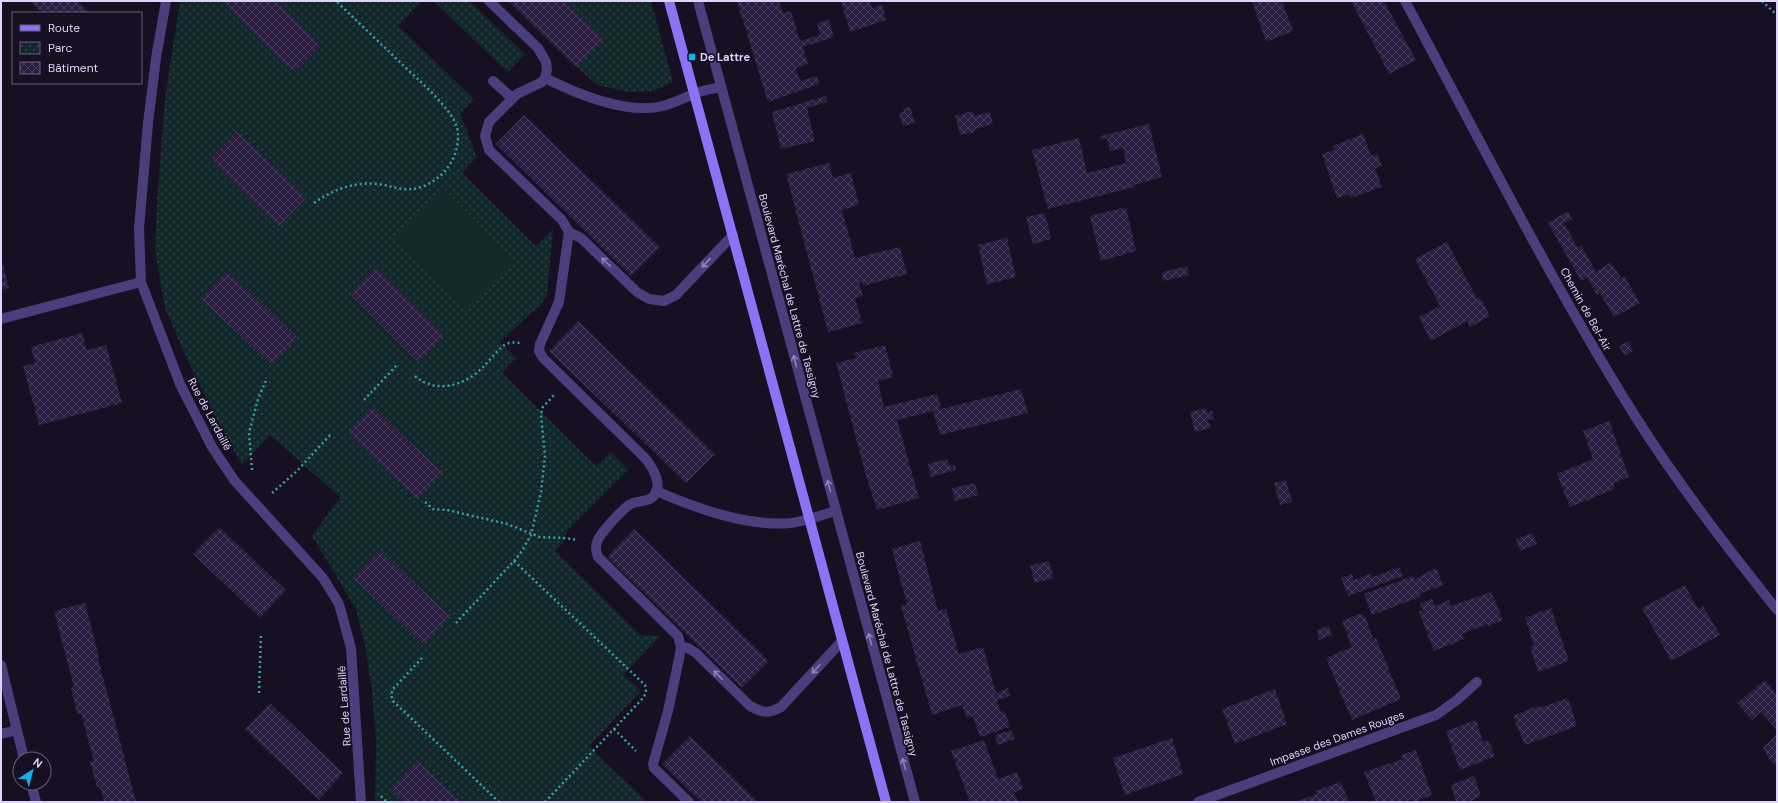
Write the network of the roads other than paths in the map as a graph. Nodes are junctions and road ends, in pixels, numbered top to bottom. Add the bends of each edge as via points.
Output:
1 (166, 1) edge
2 (489, 1) edge
3 (669, 1) edge
4 (698, 1) edge
5 (1405, 1) edge
6 (545, 78) junction
7 (493, 81) dead end
8 (721, 87) junction
9 (694, 94) junction
10 (512, 98) junction
11 (569, 232) junction
12 (733, 235) junction
13 (141, 282) junction
14 (1, 319) edge
15 (656, 491) junction
16 (836, 511) junction
17 (809, 518) junction
18 (1777, 610) edge
19 (842, 641) junction
20 (681, 647) junction
21 (1, 665) edge
22 (1477, 682) dead end
23 (17, 730) junction
24 (1, 734) edge
25 (22, 751) edge
26 (33, 791) edge
27 (36, 802) edge
28 (361, 802) edge
29 (689, 802) edge
30 (886, 802) edge
31 (915, 802) edge
32 (1198, 802) edge

1 - 13 street, Rue de Lardaillé via 156,58 139,228
2 - 6 street via 543,54 546,62
3 - 9 street
4 - 8 street, Boulevard Maréchal de Lattre de Tassigny
5 - 18 street, Chemin de Bel-Air via 1604,365 1683,487
6 - 9 street via 579,94 620,105 644,108 661,107
6 - 10 street via 536,86 523,90
7 - 10 street
8 - 9 street
16 -> 8 street, Boulevard Maréchal de Lattre de Tassigny
9 - 12 street
10 - 11 street via 486,126 485,136 489,150 562,220
12 -> 11 street via 676,295 664,301 649,299 637,292 581,238
11 - 15 street via 559,302 539,351 542,358 645,458 656,474
12 - 17 street
13 - 14 street
13 - 28 street, Rue de Lardaillé via 160,336 212,447 234,480 323,578 338,604 351,648
15 - 17 street via 698,508 753,521 780,523
15 - 20 street via 649,499 627,506 600,535 596,551 598,557 674,631
16 - 17 street
31 -> 16 street, Boulevard Maréchal de Lattre de Tassigny
17 - 19 street
19 -> 20 street via 781,707 771,713 760,712 750,706 696,653
19 - 30 street
20 - 29 street via 668,711 653,764 654,768
21 - 23 street
22 - 32 street, Impasse des Dames Rouges via 1436,715
23 - 24 street
23 - 25 street
26 - 27 street

